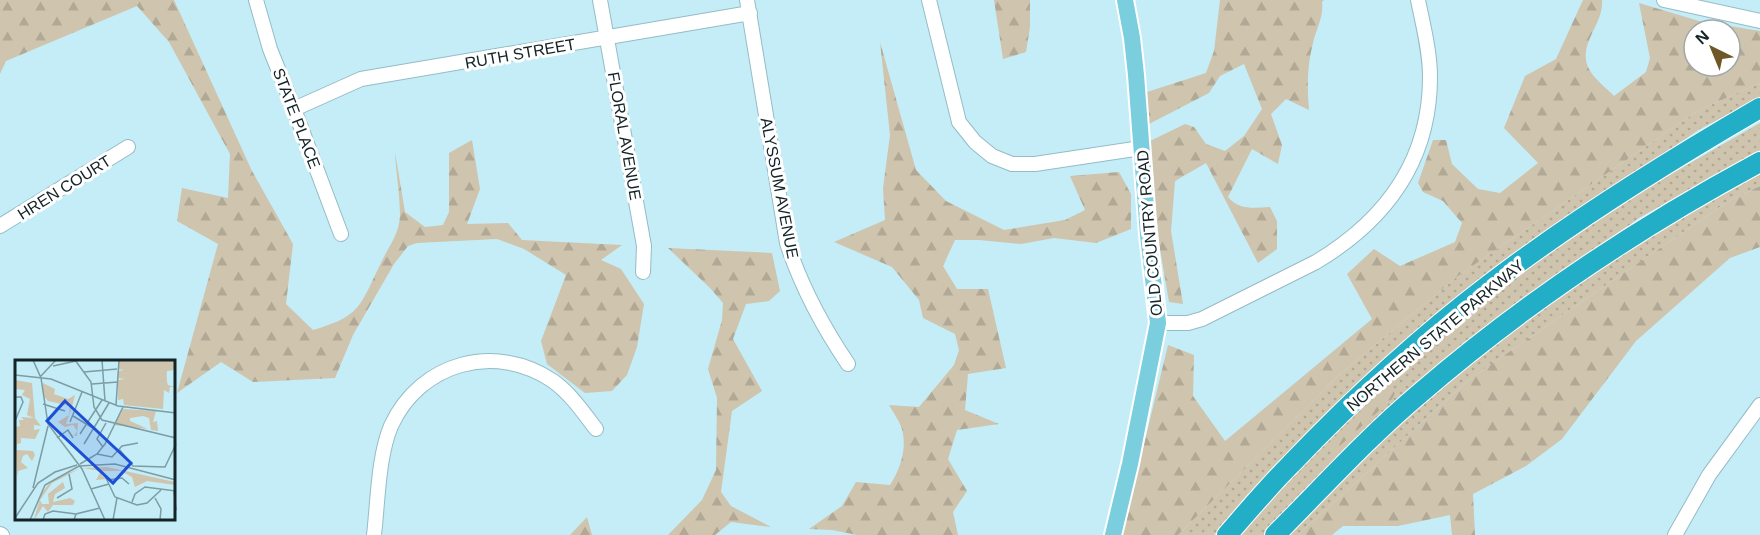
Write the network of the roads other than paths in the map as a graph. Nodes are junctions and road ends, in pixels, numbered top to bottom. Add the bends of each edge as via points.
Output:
1 (256, 0) edge
2 (600, 0) edge
3 (929, 0) edge
4 (1125, 0) edge
5 (1418, 0) edge
6 (1664, 0) edge
7 (748, 7) edge
8 (1760, 21) edge
9 (607, 38) junction
10 (1760, 108) edge
11 (294, 109) junction
12 (128, 147) dead end
13 (1141, 148) junction
14 (1760, 162) edge
15 (0, 226) edge
16 (341, 234) dead end
17 (643, 272) dead end
18 (1158, 323) junction
19 (848, 364) dead end
20 (1760, 405) edge
21 (596, 429) dead end
22 (374, 535) edge
23 (1113, 535) edge
24 (1227, 535) edge
25 (1275, 535) edge
26 (1675, 535) edge

1 - 11 street, STATE PLACE
2 - 9 street, FLORAL AVENUE
3 - 13 street via 959,122 992,156 1012,165 1035,164
4 - 13 main road, OLD COUNTRY ROAD
5 - 18 street via 1430,78 1426,114 1419,147 1393,196 1359,232 1316,262 1202,319
6 - 8 street
7 - 9 street, RUTH STREET
7 - 19 street, ALYSSUM AVENUE via 787,243 796,270
9 - 11 street, RUTH STREET via 361,79
9 - 17 street, FLORAL AVENUE via 644,246
10 - 24 highway, NORTHERN STATE PARKWAY via 1669,161 1489,285 1358,398 1290,464
11 - 16 street, STATE PLACE
12 - 15 street, HREN COURT
13 - 18 main road, OLD COUNTRY ROAD
14 - 25 highway via 1618,245 1516,317 1366,442
18 - 23 main road, OLD COUNTRY ROAD
20 - 26 street via 1709,475
21 - 22 street via 571,395 522,365 480,361 438,373 411,397 391,427 384,452

